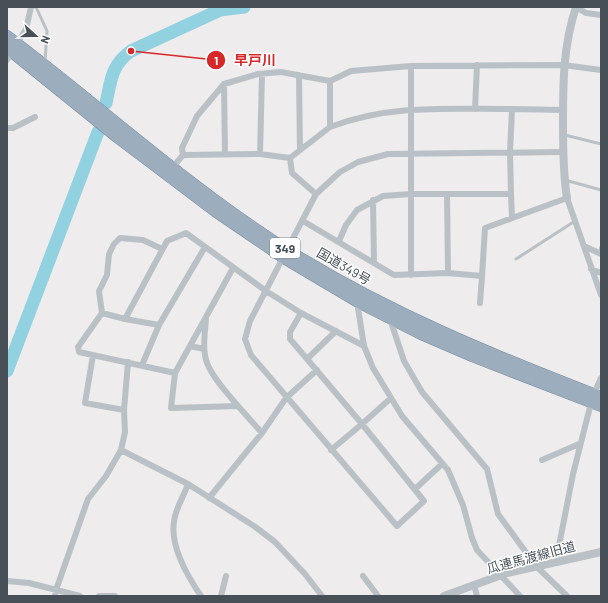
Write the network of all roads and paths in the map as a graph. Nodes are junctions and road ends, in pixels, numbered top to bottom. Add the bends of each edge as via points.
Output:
1 (31, 7) edge
2 (576, 7) edge
3 (601, 15) edge
4 (7, 36) edge
5 (11, 51) edge
6 (477, 64) junction
7 (563, 65) junction
8 (44, 66) junction
9 (411, 66) junction
10 (601, 70) edge
11 (262, 74) junction
12 (299, 75) junction
13 (330, 81) junction
14 (224, 84) junction
15 (410, 109) junction
16 (475, 109) junction
17 (512, 109) junction
18 (563, 110) junction
19 (35, 117) dead end
20 (330, 127) junction
21 (7, 128) edge
22 (563, 135) junction
23 (601, 144) edge
24 (300, 150) junction
25 (510, 152) junction
26 (563, 152) junction
27 (410, 153) junction
28 (225, 154) junction
29 (260, 154) junction
30 (183, 155) junction
31 (290, 158) junction
32 (173, 167) junction
33 (565, 180) junction
34 (601, 190) edge
35 (316, 194) junction
36 (411, 194) junction
37 (447, 194) junction
38 (511, 194) junction
39 (567, 198) junction
40 (373, 200) junction
41 (512, 218) junction
42 (575, 220) junction
43 (303, 221) junction
44 (339, 241) junction
45 (584, 246) junction
46 (205, 247) junction
47 (601, 247) edge
48 (162, 249) junction
49 (286, 254) junction
50 (600, 254) edge
51 (516, 259) dead end
52 (374, 262) junction
53 (233, 268) junction
54 (591, 269) junction
55 (448, 273) junction
56 (601, 273) edge
57 (411, 274) junction
58 (482, 276) junction
59 (266, 291) junction
60 (601, 295) edge
61 (360, 303) junction
62 (480, 303) dead end
63 (102, 313) junction
64 (301, 313) junction
65 (206, 318) junction
66 (390, 318) junction
67 (125, 319) junction
68 (159, 325) junction
69 (336, 332) junction
70 (190, 346) junction
71 (364, 346) junction
72 (204, 349) junction
73 (93, 355) junction
74 (307, 359) junction
75 (128, 362) junction
76 (142, 365) junction
77 (317, 370) junction
78 (175, 373) junction
79 (601, 378) edge
80 (286, 398) junction
81 (391, 398) junction
82 (597, 400) edge
83 (238, 406) junction
84 (124, 410) junction
85 (362, 424) junction
86 (262, 433) junction
87 (579, 444) junction
88 (122, 450) junction
89 (331, 450) junction
90 (542, 460) dead end
91 (442, 464) junction
92 (188, 484) junction
93 (414, 489) junction
94 (209, 498) junction
95 (601, 552) edge
96 (556, 561) junction
97 (536, 566) junction
98 (502, 575) junction
99 (226, 576) dead end
100 (363, 576) dead end
101 (7, 581) edge
102 (474, 585) junction
103 (55, 593) edge
104 (80, 596) edge
105 (100, 596) edge
106 (115, 596) edge
107 (201, 596) edge
108 (221, 596) edge
109 (322, 596) edge
110 (378, 596) edge
111 (444, 596) edge
112 (477, 596) edge
113 (520, 596) edge
114 (567, 596) edge

1 - 5 street via 26,29
1 - 8 lane via 36,7 47,31
2 - 3 street via 586,13
2 - 7 street
4 - 5 highway, 国道349号 / 349
5 - 8 highway, 国道349号 / 349
5 - 49 highway, 国道349号 / 349 via 117,137 215,211
6 - 7 street
6 - 9 street
6 - 16 street
7 - 10 street
7 - 18 street
8 - 32 highway, 国道349号 / 349
9 - 13 street via 352,71
9 - 15 street
11 - 12 street via 281,72
11 - 14 street
11 - 29 street
12 - 13 street
12 - 24 street
13 - 20 street
14 - 28 street
14 - 30 street via 197,116 182,148
15 - 16 street
15 - 20 street via 367,115
15 - 27 street
16 - 17 street
17 - 18 street
17 - 25 street
18 - 22 street
19 - 21 street via 13,128
20 - 24 street
22 - 23 lane
22 - 26 street
24 - 31 street
25 - 26 street
25 - 27 street
25 - 38 street
26 - 33 street
27 - 35 street via 388,154 358,162 340,172
27 - 36 street
28 - 29 street
28 - 30 street
29 - 31 street
30 - 32 street
31 - 35 street via 292,173
32 - 49 highway, 国道349号 / 349
33 - 34 lane
33 - 39 street
35 - 43 street
36 - 37 street
36 - 40 street via 383,196
36 - 57 street
37 - 38 street
37 - 55 street
38 - 41 street
39 - 41 street
39 - 42 street
40 - 44 street via 357,210
40 - 52 street
41 - 58 street via 485,228
42 - 45 street
42 - 51 lane
43 - 44 street
43 - 49 street
44 - 52 street
45 - 50 street
45 - 54 street
46 - 48 street via 186,233 167,241
46 - 53 street
46 - 68 street
47 - 50 lane
48 - 63 street via 143,240 120,238 114,244 107,275 99,291
48 - 67 street
49 - 59 street
49 - 61 highway, 国道349号 / 349
49 - 82 highway, 国道349号 / 349 via 425,325
52 - 57 street via 394,275
53 - 59 street
53 - 65 street
54 - 56 street
54 - 60 street
55 - 57 street
55 - 58 street
58 - 62 street
59 - 64 street
59 - 80 street via 246,331 247,346 256,363
61 - 66 highway, 国道349号 / 349
61 - 71 street via 358,308
63 - 67 street
63 - 73 street via 78,347 79,352
64 - 69 street
64 - 74 street via 290,332 290,339
65 - 70 street
65 - 72 street
66 - 82 highway, 国道349号 / 349 via 472,356
66 - 97 street via 404,361 422,392 486,469 498,514
67 - 68 street
68 - 76 street
69 - 71 street
69 - 74 street
70 - 72 street
70 - 78 street
71 - 81 street via 373,368
72 - 83 street via 207,363
73 - 75 street
73 - 84 street via 85,403
74 - 77 street
75 - 76 street
75 - 84 street
76 - 78 street
77 - 80 street
77 - 85 street
78 - 83 street via 171,408
79 - 82 street
80 - 86 street
80 - 89 street
81 - 85 street
81 - 91 street via 402,416
82 - 87 street
83 - 86 street
84 - 88 street via 125,432
85 - 89 street
85 - 93 street
86 - 94 street
87 - 90 street
87 - 96 street
88 - 92 street
88 - 103 street via 88,499
89 - 93 street via 397,526 424,501
91 - 93 street
91 - 98 street via 448,470 463,505 477,550
92 - 94 street
92 - 107 street via 174,521 173,534 189,578
94 - 109 street via 275,542
95 - 96 street, 瓜連馬渡線旧道
96 - 97 street, 瓜連馬渡線旧道
97 - 98 street, 瓜連馬渡線旧道
97 - 114 street
98 - 102 street, 瓜連馬渡線旧道
98 - 113 street
99 - 108 street
100 - 110 street
101 - 103 street via 29,584
102 - 111 street, 瓜連馬渡線旧道
102 - 112 street
103 - 104 street
105 - 106 street

